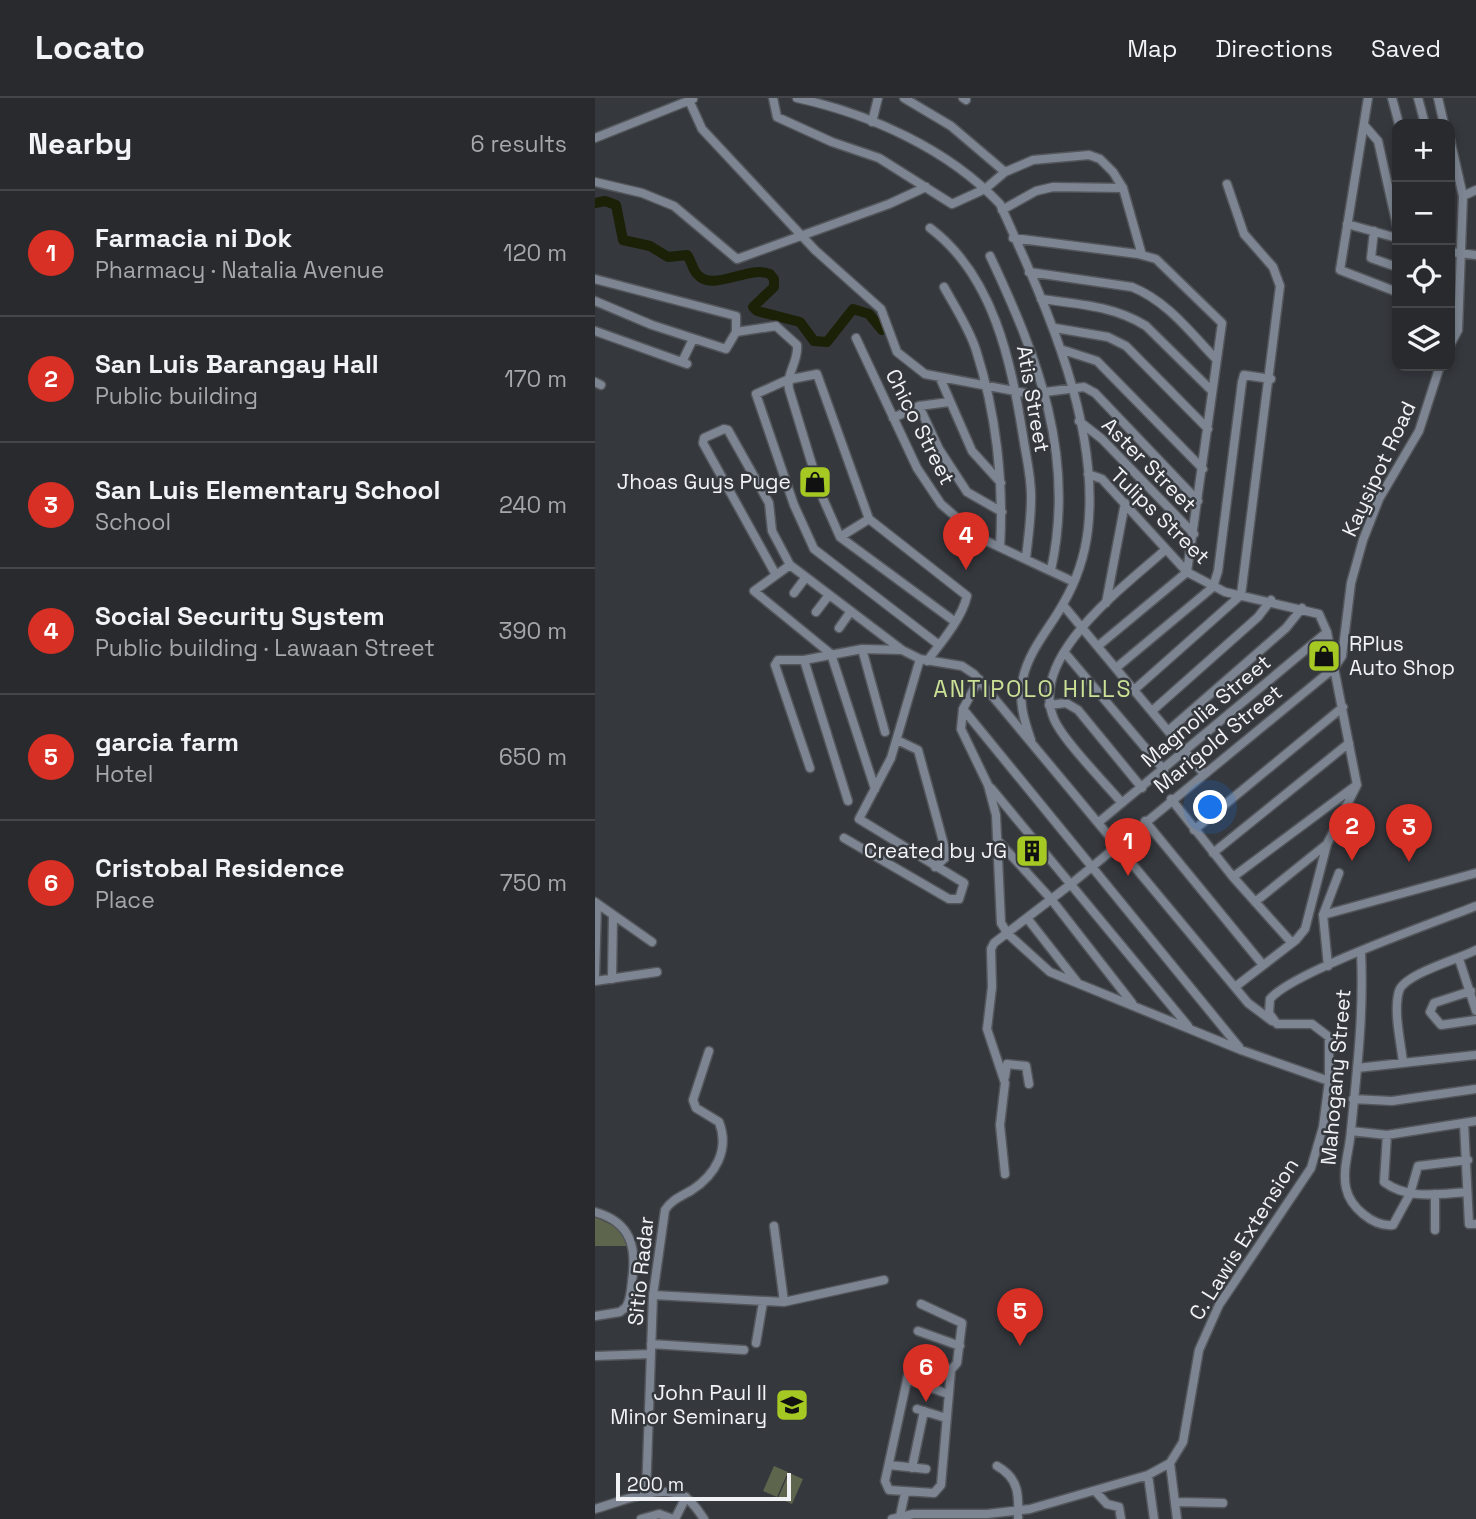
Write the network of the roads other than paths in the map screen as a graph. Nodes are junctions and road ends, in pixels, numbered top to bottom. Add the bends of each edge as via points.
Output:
1 (773, 98) edge
2 (797, 98) edge
3 (878, 98) edge
4 (904, 98) edge
5 (1368, 98) edge
6 (1392, 98) edge
7 (1418, 98) edge
8 (1438, 98) edge
9 (691, 99) edge
10 (819, 100) edge
11 (1398, 119) edge
12 (1424, 119) edge
13 (1443, 119) edge
14 (871, 122) junction
15 (1364, 125) junction
16 (595, 138) edge
17 (1455, 161) edge
18 (1005, 172) junction
19 (595, 182) edge
20 (1227, 184) dead end
21 (926, 187) junction
22 (1123, 188) junction
23 (985, 189) junction
24 (1476, 190) edge
25 (1463, 196) junction
26 (1392, 204) edge
27 (1002, 210) junction
28 (1347, 224) junction
29 (930, 228) dead end
30 (1374, 231) junction
31 (801, 236) junction
32 (1392, 236) edge
33 (1013, 238) junction
34 (1455, 253) edge
35 (1142, 255) junction
36 (1461, 255) junction
37 (1476, 255) edge
38 (990, 256) dead end
39 (1392, 265) edge
40 (1028, 272) junction
41 (595, 279) edge
42 (944, 287) dead end
43 (1392, 290) edge
44 (1041, 299) junction
45 (595, 301) edge
46 (1055, 328) junction
47 (595, 331) edge
48 (736, 332) junction
49 (1455, 336) edge
50 (856, 338) dead end
51 (693, 339) junction
52 (1063, 349) junction
53 (1216, 359) junction
54 (1438, 371) edge
55 (940, 379) junction
56 (1271, 379) junction
57 (787, 380) junction
58 (985, 386) junction
59 (1072, 388) junction
60 (1016, 391) junction
61 (1212, 391) junction
62 (1045, 393) junction
63 (949, 402) junction
64 (919, 407) junction
65 (893, 418) junction
66 (1079, 422) junction
67 (1208, 429) junction
68 (1203, 469) junction
69 (1088, 474) junction
70 (1001, 484) junction
71 (1198, 501) junction
72 (1125, 503) junction
73 (1002, 513) junction
74 (869, 519) junction
75 (1194, 534) junction
76 (840, 537) junction
77 (1000, 547) junction
78 (1165, 550) junction
79 (1026, 558) junction
80 (790, 565) junction
81 (1051, 570) junction
82 (1187, 572) junction
83 (776, 575) junction
84 (806, 577) junction
85 (1074, 582) junction
86 (1213, 587) junction
87 (794, 593) dead end
88 (829, 595) junction
89 (1241, 595) junction
90 (1271, 600) junction
91 (1106, 603) junction
92 (1063, 605) junction
93 (1302, 608) junction
94 (851, 611) junction
95 (816, 612) dead end
96 (954, 621) junction
97 (839, 628) dead end
98 (1082, 628) junction
99 (1327, 632) junction
100 (939, 645) junction
101 (1098, 646) junction
102 (862, 649) junction
103 (902, 650) junction
104 (1065, 653) junction
105 (831, 654) junction
106 (804, 660) junction
107 (924, 660) junction
108 (1116, 668) junction
109 (1334, 668) junction
110 (979, 679) junction
111 (1134, 690) junction
112 (1049, 705) junction
113 (1343, 707) junction
114 (963, 709) junction
115 (1152, 711) junction
116 (1168, 731) junction
117 (885, 732) dead end
118 (897, 740) junction
119 (1031, 740) junction
120 (1349, 743) junction
121 (1186, 752) junction
122 (810, 768) dead end
123 (1164, 769) junction
124 (1203, 773) junction
125 (988, 785) junction
126 (1357, 785) junction
127 (1142, 788) junction
128 (875, 789) junction
129 (1171, 799) junction
130 (848, 801) dead end
131 (1122, 803) junction
132 (1145, 821) junction
133 (1099, 822) junction
134 (1194, 830) junction
135 (844, 838) dead end
136 (999, 842) junction
137 (1327, 844) junction
138 (1117, 845) junction
139 (1213, 853) junction
140 (1093, 866) junction
141 (935, 867) junction
142 (1339, 873) dead end
143 (1476, 873) edge
144 (1233, 877) junction
145 (1070, 884) junction
146 (1051, 899) junction
147 (1255, 902) junction
148 (596, 903) edge
149 (1476, 906) edge
150 (613, 915) junction
151 (1323, 915) junction
152 (1027, 918) junction
153 (1008, 934) junction
154 (652, 942) dead end
155 (1292, 943) junction
156 (1476, 950) edge
157 (1361, 953) junction
158 (1459, 959) junction
159 (1263, 965) junction
160 (1328, 966) junction
161 (657, 972) dead end
162 (595, 979) edge
163 (612, 979) junction
164 (1079, 984) junction
165 (1235, 986) junction
166 (1471, 991) junction
167 (1134, 1005) junction
168 (1476, 1011) edge
169 (1476, 1020) edge
170 (1272, 1021) junction
171 (1190, 1028) junction
172 (1241, 1050) junction
173 (709, 1051) dead end
174 (1476, 1055) edge
175 (1403, 1063) junction
176 (1357, 1068) junction
177 (1329, 1081) junction
178 (1005, 1083) junction
179 (1029, 1084) dead end
180 (1476, 1089) edge
181 (1353, 1099) junction
182 (1476, 1121) edge
183 (1464, 1123) junction
184 (1351, 1132) junction
185 (1387, 1135) junction
186 (1468, 1160) junction
187 (1005, 1174) dead end
188 (1467, 1192) junction
189 (1410, 1194) junction
190 (1434, 1194) junction
191 (595, 1212) edge
192 (1476, 1224) edge
193 (774, 1226) dead end
194 (1435, 1230) dead end
195 (884, 1280) dead end
196 (653, 1295) junction
197 (763, 1302) junction
198 (784, 1303) junction
199 (921, 1304) dead end
200 (595, 1316) edge
201 (918, 1331) dead end
202 (757, 1343) dead end
203 (960, 1346) junction
204 (651, 1349) junction
205 (744, 1350) dead end
206 (595, 1356) edge
207 (951, 1370) junction
208 (907, 1379) junction
209 (948, 1394) junction
210 (946, 1418) junction
211 (1171, 1463) junction
212 (889, 1465) junction
213 (997, 1466) dead end
214 (912, 1468) junction
215 (926, 1469) dead end
216 (1148, 1475) junction
217 (1096, 1492) junction
218 (905, 1493) junction
219 (646, 1495) junction
220 (685, 1497) junction
221 (1176, 1502) junction
222 (1223, 1503) dead end
223 (595, 1509) edge
224 (1018, 1515) edge
225 (953, 1517) edge
226 (896, 1518) edge
227 (641, 1519) edge
228 (674, 1519) edge
229 (704, 1519) edge
230 (1121, 1519) edge
231 (1154, 1519) edge
232 (1177, 1519) edge

1 - 21 street via 777,117 879,158
2 - 10 street
3 - 14 street
4 - 18 street via 951,126
5 - 15 street
6 - 11 street
7 - 12 street
8 - 13 street
9 - 16 street
9 - 31 street via 702,129
10 - 14 street
14 - 23 street via 930,148
15 - 26 street via 1378,141
15 - 28 street
17 - 25 street
18 - 22 street via 1033,160 1089,155 1100,159
18 - 23 street
19 - 31 street via 674,206 737,259
20 - 56 street via 1244,234 1278,276
21 - 23 street via 952,204
21 - 31 street
22 - 27 street via 1053,187
22 - 35 street
23 - 27 street
24 - 25 street
25 - 36 street
27 - 33 street
28 - 30 street
28 - 43 street via 1340,270
29 - 60 street, Atis Street via 947,241 988,304 1005,341
30 - 32 street
30 - 39 street via 1371,258
31 - 55 street via 881,309 897,352 925,374
33 - 35 street
33 - 40 street
34 - 36 street
35 - 53 street via 1156,259 1222,323
36 - 37 street
36 - 49 street
38 - 62 street via 1024,329
40 - 44 street
40 - 53 street via 1147,293
41 - 48 street via 736,316
42 - 58 street via 973,342
44 - 46 street
44 - 61 street via 1088,305 1133,318
45 - 51 street
46 - 52 street
46 - 67 street via 1108,337 1126,346
47 - 51 street via 685,363
48 - 51 street via 726,349
48 - 57 street via 782,329 797,345 798,354
50 - 65 street, Chico Street
52 - 59 street
52 - 68 street via 1097,360
53 - 61 street
54 - 109 street, Kaysipot Road via 1419,431 1379,499 1363,540 1351,583 1342,656
55 - 58 street
55 - 63 street
56 - 86 street via 1249,374 1242,382
56 - 89 street
57 - 74 street via 817,374
57 - 76 street via 821,494
57 - 100 street via 756,394 814,549
58 - 60 street
58 - 70 street
59 - 62 street
59 - 66 street
59 - 71 street via 1084,387 1095,393
60 - 62 street
60 - 79 street, Atis Street via 1031,497
61 - 67 street
62 - 81 street via 1059,490 1058,536
63 - 64 street
63 - 70 street via 972,451
64 - 65 street
64 - 73 street via 967,492
65 - 77 street, Chico Street via 931,492 980,538
66 - 69 street
66 - 75 street, Aster Street via 1103,439
67 - 68 street
68 - 71 street
69 - 72 street, Tulips Street via 1102,479
69 - 85 street via 1088,526
70 - 73 street
71 - 75 street
72 - 78 street, Tulips Street
72 - 91 street
73 - 77 street
74 - 76 street
74 - 96 street via 967,596
75 - 82 street
76 - 96 street
77 - 79 street, Chico Street
78 - 82 street, Tulips Street
78 - 91 street
79 - 81 street, Chico Street
80 - 83 street
80 - 83 street via 772,531 769,503 728,430 704,438
80 - 84 street
81 - 85 street, Chico Street
82 - 86 street, Tulips Street
82 - 101 street
83 - 105 street via 756,589 756,594
84 - 87 street
84 - 88 street
85 - 92 street
86 - 89 street, Tulips Street
86 - 108 street
88 - 94 street
88 - 95 street
89 - 90 street, Tulips Street
89 - 111 street
90 - 93 street, Tulips Street
90 - 115 street via 1258,617
91 - 98 street
92 - 98 street
92 - 119 street via 1023,678 1022,713
93 - 99 street, Tulips Street via 1319,614
93 - 116 street via 1286,628
94 - 97 street
94 - 103 street
96 - 100 street
98 - 101 street
98 - 104 street
99 - 109 street
99 - 121 street, Magnolia Street
100 - 107 street
101 - 108 street
102 - 103 street
102 - 105 street
102 - 117 street
103 - 107 street
104 - 112 street via 1050,676
104 - 123 street
105 - 106 street
105 - 128 street
106 - 122 street via 778,660 775,665
106 - 130 street
107 - 110 street via 963,666
107 - 118 street
108 - 111 street
109 - 113 street
109 - 124 street, Marigold Street
110 - 114 street
110 - 119 street
111 - 115 street
112 - 127 street via 1066,703 1078,709
112 - 131 street via 1055,722
113 - 120 street
113 - 134 street
114 - 125 street via 965,742
114 - 140 street
115 - 116 street
116 - 121 street
118 - 128 street
118 - 141 street via 918,750 946,854
119 - 133 street
120 - 126 street
120 - 139 street
121 - 123 street, Magnolia Street
121 - 124 street
123 - 127 street, Magnolia Street
124 - 129 street, Marigold Street
125 - 136 street
125 - 145 street
126 - 137 street
126 - 144 street
127 - 131 street, Magnolia Street
128 - 141 street via 859,819
129 - 132 street, Marigold Street
129 - 134 street
131 - 133 street, Magnolia Street
132 - 138 street, Marigold Street
132 - 159 street
133 - 138 street
134 - 139 street
135 - 141 street via 949,899 959,899 964,883
136 - 146 street
136 - 153 street via 1001,923
137 - 147 street
137 - 155 street via 1305,929
138 - 140 street, Marigold Street
138 - 165 street
139 - 144 street
140 - 145 street, Marigold Street
140 - 172 street
142 - 151 street
143 - 151 street
144 - 147 street
145 - 146 street, Marigold Street
145 - 171 street
146 - 152 street, Marigold Street
146 - 167 street
147 - 155 street
148 - 150 street
148 - 162 street
149 - 157 street
150 - 154 street
150 - 163 street
151 - 160 street
152 - 153 street, Marigold Street
152 - 164 street
153 - 164 street via 1039,964
153 - 178 street, Marigold Street via 991,949 987,1029
155 - 159 street
156 - 158 street
157 - 160 street
157 - 176 street, Mahogany Street
158 - 166 street
158 - 175 street via 1411,977 1399,988
159 - 165 street
160 - 170 street via 1273,995 1268,1008
161 - 163 street
162 - 163 street
164 - 167 street
165 - 170 street
166 - 168 street
166 - 169 street via 1434,1003 1430,1012 1441,1025
167 - 171 street
170 - 177 street, C. Lawis Extension via 1312,1024 1325,1031 1330,1043
171 - 172 street
172 - 177 street
173 - 196 street, Sitio Radar via 693,1100 696,1108 719,1122 724,1133 723,1152 701,1184 667,1207
174 - 175 street
175 - 176 street
176 - 181 street, Mahogany Street
177 - 211 street, C. Lawis Extension via 1311,1168 1219,1305 1203,1339 1183,1442
178 - 179 street via 1010,1062 1026,1066
178 - 187 street via 1000,1125
180 - 181 street via 1392,1101
181 - 184 street, Mahogany Street
182 - 183 street
183 - 185 street
183 - 186 street
184 - 185 street
184 - 189 street, Mahogany Street via 1344,1174 1355,1208 1385,1226 1392,1225
185 - 189 street via 1384,1182 1397,1192
186 - 188 street
186 - 189 street via 1418,1166
188 - 190 street
188 - 192 street via 1469,1224
189 - 190 street
190 - 194 street
191 - 200 street via 611,1217 625,1230 636,1256 626,1307
193 - 198 street
195 - 198 street
196 - 197 street
196 - 204 street, Sitio Radar
197 - 198 street
197 - 202 street
199 - 203 street via 961,1320
201 - 203 street
203 - 207 street
204 - 205 street
204 - 206 street
204 - 219 street, Sitio Radar
207 - 208 street via 912,1357
207 - 209 street
208 - 209 street
208 - 212 street
209 - 210 street
210 - 214 street via 920,1410
210 - 218 street via 939,1490
211 - 216 street
211 - 221 street
212 - 214 street
212 - 218 street via 887,1488
213 - 224 street via 1016,1480
214 - 215 street
216 - 217 street
216 - 231 street
217 - 224 street
217 - 230 street via 1107,1504 1120,1508
218 - 226 street
219 - 220 street via 675,1492
219 - 223 street
220 - 228 street
220 - 229 street
221 - 222 street
221 - 232 street
224 - 225 street
225 - 226 street
227 - 228 street via 659,1514

